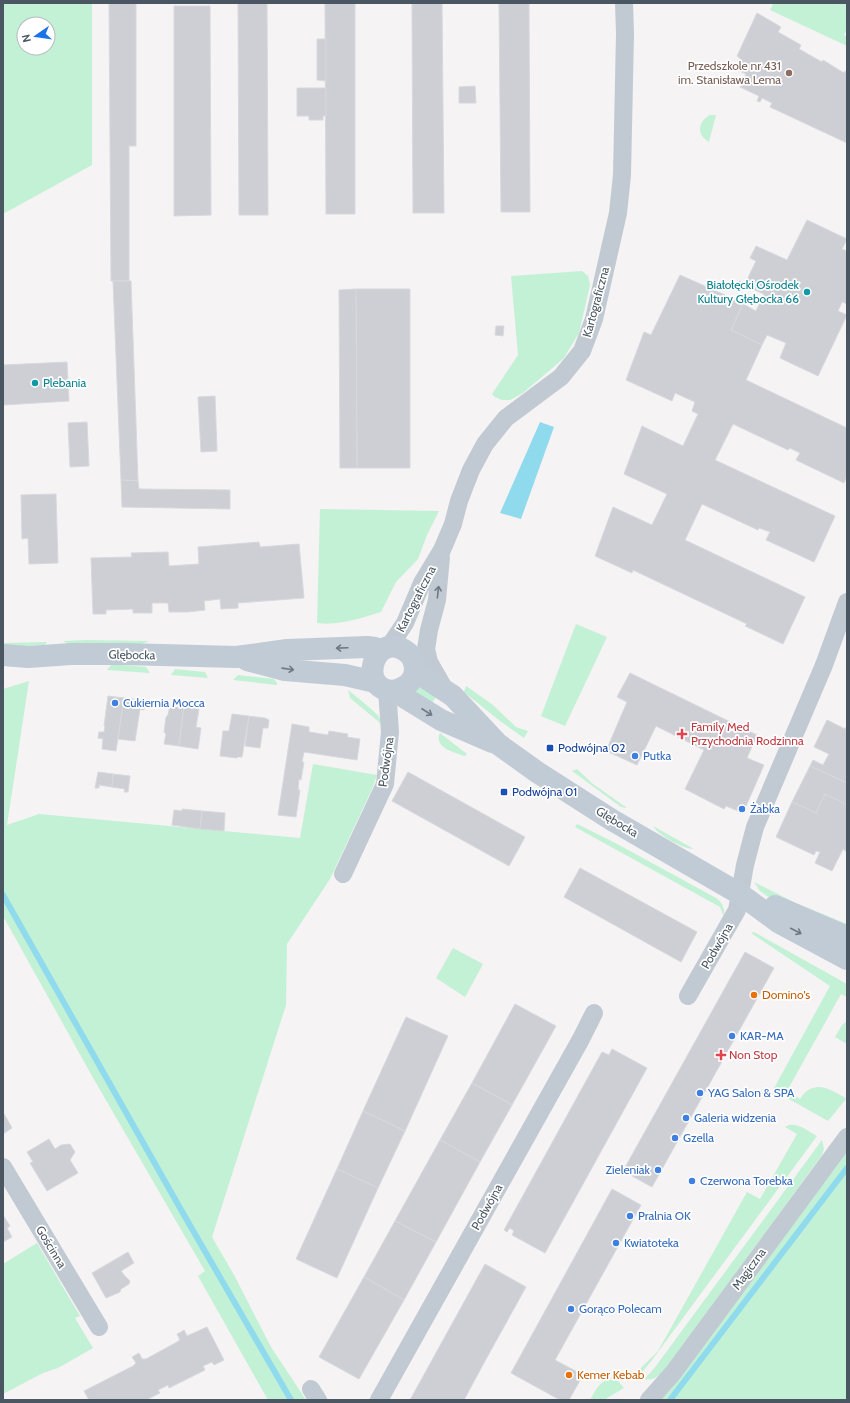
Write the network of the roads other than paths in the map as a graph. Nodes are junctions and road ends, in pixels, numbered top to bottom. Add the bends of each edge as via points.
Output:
1 (624, 3) edge
2 (442, 550) junction
3 (847, 602) edge
4 (429, 630) junction
5 (385, 649) junction
6 (3, 655) edge
7 (28, 657) junction
8 (236, 657) junction
9 (3, 662) edge
10 (414, 664) junction
11 (385, 688) junction
12 (445, 690) junction
13 (498, 744) junction
14 (343, 874) dead end
15 (740, 894) junction
16 (847, 937) edge
17 (847, 958) edge
18 (688, 996) dead end
19 (594, 1012) dead end
20 (847, 1137) edge
21 (3, 1167) edge
22 (99, 1327) dead end
23 (379, 1400) edge
24 (649, 1400) edge

1 - 2 street, Kartograficzna via 622,175 618,213 594,319 582,351 561,377 506,418 485,444 471,470
4 -> 2 street, Kartograficzna via 437,600
2 - 5 street, Kartograficzna via 422,583 405,623
3 - 15 street, Podwójna via 824,665 755,827
4 - 10 street, Kartograficzna
4 - 12 street, Kartograficzna via 426,649 429,662
5 -> 8 street, Głębocka via 367,647 287,650
5 - 10 street, Głębocka via 402,649 408,652
5 - 11 street via 375,658 372,665 372,674
6 - 7 street, Głębocka
7 - 8 street, Głębocka via 83,654
7 - 9 street, Głębocka
8 -> 11 street, Głębocka via 286,670 345,675
10 - 11 street via 411,682 401,689
10 - 12 street, Głębocka
11 -> 13 street, Głębocka via 441,720
11 - 14 street, Podwójna via 390,732 385,784
12 - 13 street, Głębocka
13 - 15 street, Głębocka via 532,769 599,811
15 - 16 street, Głębocka via 784,909
15 -> 17 street, Głębocka via 778,922
15 - 18 street, Podwójna via 737,910
19 - 23 street, Podwójna
20 - 24 street, Magiczna via 673,1373
21 - 22 street, Gościnna

